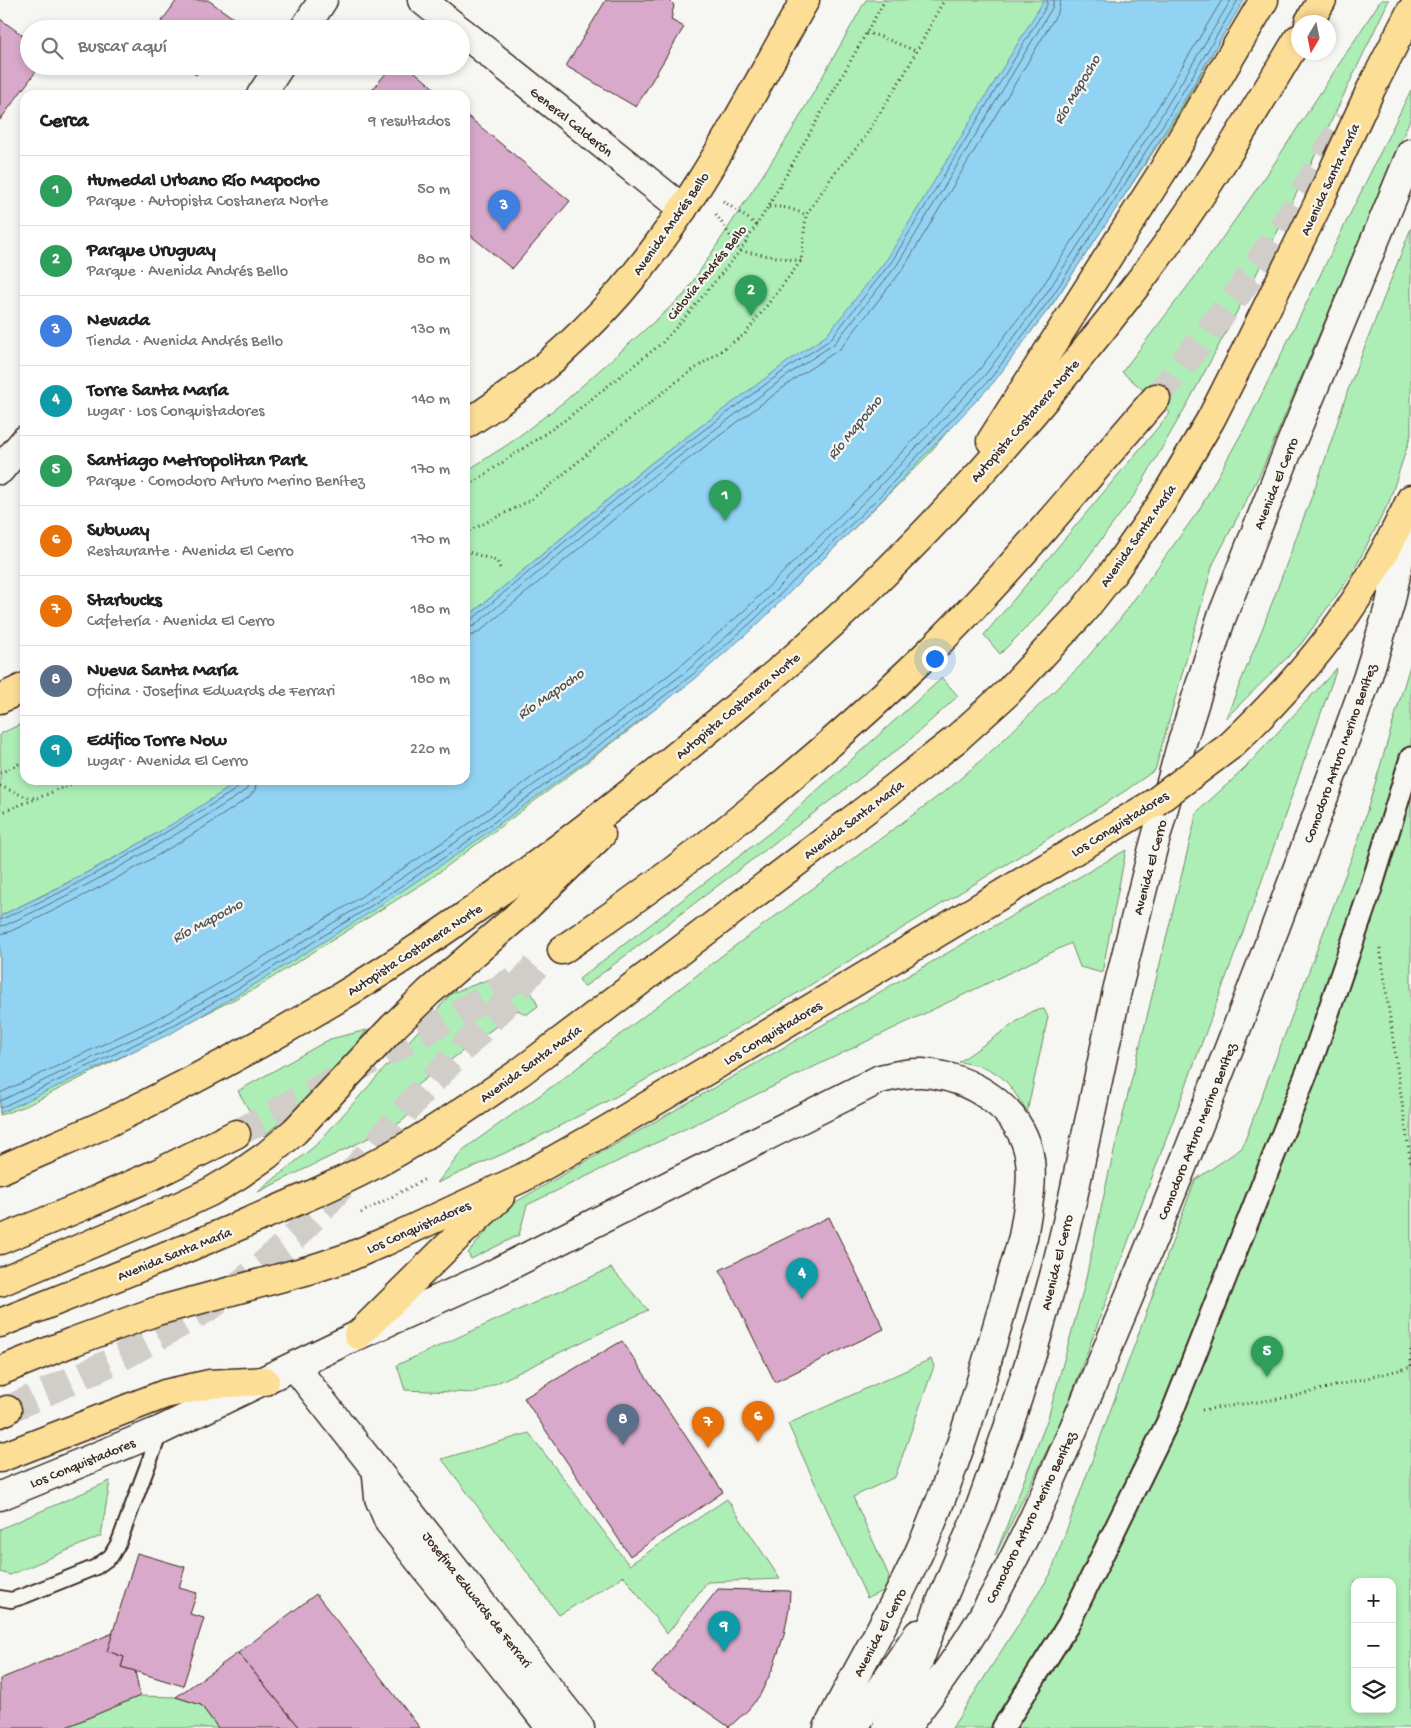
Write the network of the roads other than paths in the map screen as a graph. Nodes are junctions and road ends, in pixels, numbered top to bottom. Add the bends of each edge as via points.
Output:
1 (324, 0) edge
2 (422, 0) edge
3 (805, 0) edge
4 (1264, 0) edge
5 (1322, 0) edge
6 (1411, 11) edge
7 (1313, 15) edge
8 (310, 20) edge
9 (447, 20) edge
10 (470, 38) edge
11 (1291, 50) edge
12 (274, 75) edge
13 (264, 90) edge
14 (1411, 153) edge
15 (683, 210) junction
16 (1156, 398) tunnel mouth
17 (470, 421) edge
18 (20, 446) edge
19 (0, 470) edge
20 (1411, 501) edge
21 (946, 509) junction
22 (20, 689) edge
23 (0, 698) edge
24 (676, 756) junction
25 (1411, 758) edge
26 (562, 950) tunnel mouth
27 (236, 1134) tunnel mouth
28 (1030, 1160) joint
29 (0, 1170) edge
30 (522, 1178) junction
31 (0, 1240) edge
32 (0, 1282) edge
33 (0, 1323) edge
34 (358, 1336) junction
35 (295, 1367) junction
36 (0, 1371) edge
37 (265, 1381) junction
38 (161, 1430) junction
39 (0, 1458) edge
40 (376, 1470) junction
41 (0, 1496) edge
42 (0, 1598) edge
43 (942, 1599) junction
44 (551, 1728) edge
45 (580, 1728) edge
46 (828, 1728) edge
47 (853, 1728) edge
48 (887, 1728) edge
49 (905, 1728) edge
50 (1003, 1728) edge

1 - 8 street
2 - 9 street
3 - 15 main road, Avenida Andrés Bello
4 - 21 main road via 1164,169
5 - 7 main road
6 - 33 main road, Avenida Santa María via 1250,342 1183,467 1112,574 1078,617 1007,693 955,740 885,795 518,1073 424,1136 317,1193
10 - 15 street, General Calderón
11 - 21 main road, Autopista Costanera Norte via 1229,152 1142,279 1025,423
12 - 13 street
14 - 43 street, Avenida El Cerro via 1244,558 1202,674 1119,982 1071,1206 1035,1345 977,1516
15 - 17 main road, Avenida Andrés Bello via 653,252 590,324 545,367
16 - 26 main road via 1024,550 925,656 825,748 698,854
18 - 19 street
20 - 30 main road, Los Conquistadores, bridge via 1392,539 1344,617 1290,686 1230,746 1154,803
20 - 49 street, Comodoro Arturo Merino Benítez via 1390,604 1367,679 1180,1176 1052,1480 981,1619 953,1664
21 - 24 main road, Autopista Costanera Norte via 790,662
22 - 23 main road
24 - 29 main road, Autopista Costanera Norte via 523,876 338,999 189,1082
24 - 32 main road via 557,878 429,992 295,1131 267,1155 210,1192
25 - 50 street via 1371,888 1313,1056 1171,1415 1068,1625
27 - 31 main road via 158,1173
28 - 34 street, Los Conquistadores via 1025,1140 1015,1122 1003,1108 975,1087 939,1074 899,1074 880,1079 485,1278
28 - 46 street, Avenida El Cerro via 1029,1200 1023,1236 951,1475 910,1571
30 - 34 main road via 458,1236
30 - 36 main road, Los Conquistadores via 349,1257 157,1311
34 - 35 street, Los Conquistadores
35 - 37 street, Los Conquistadores
35 - 40 street, Josefina Edwards de Ferrari
37 - 38 street, Los Conquistadores
37 - 39 main road via 210,1384 165,1394
38 - 41 street, Los Conquistadores
38 - 42 lane via 111,1556 96,1567 24,1596 11,1600
40 - 44 street, Josefina Edwards de Ferrari via 379,1498 389,1522
40 - 45 street, Josefina Edwards de Ferrari
43 - 47 street, Avenida El Cerro
43 - 48 street, Avenida El Cerro via 914,1674

